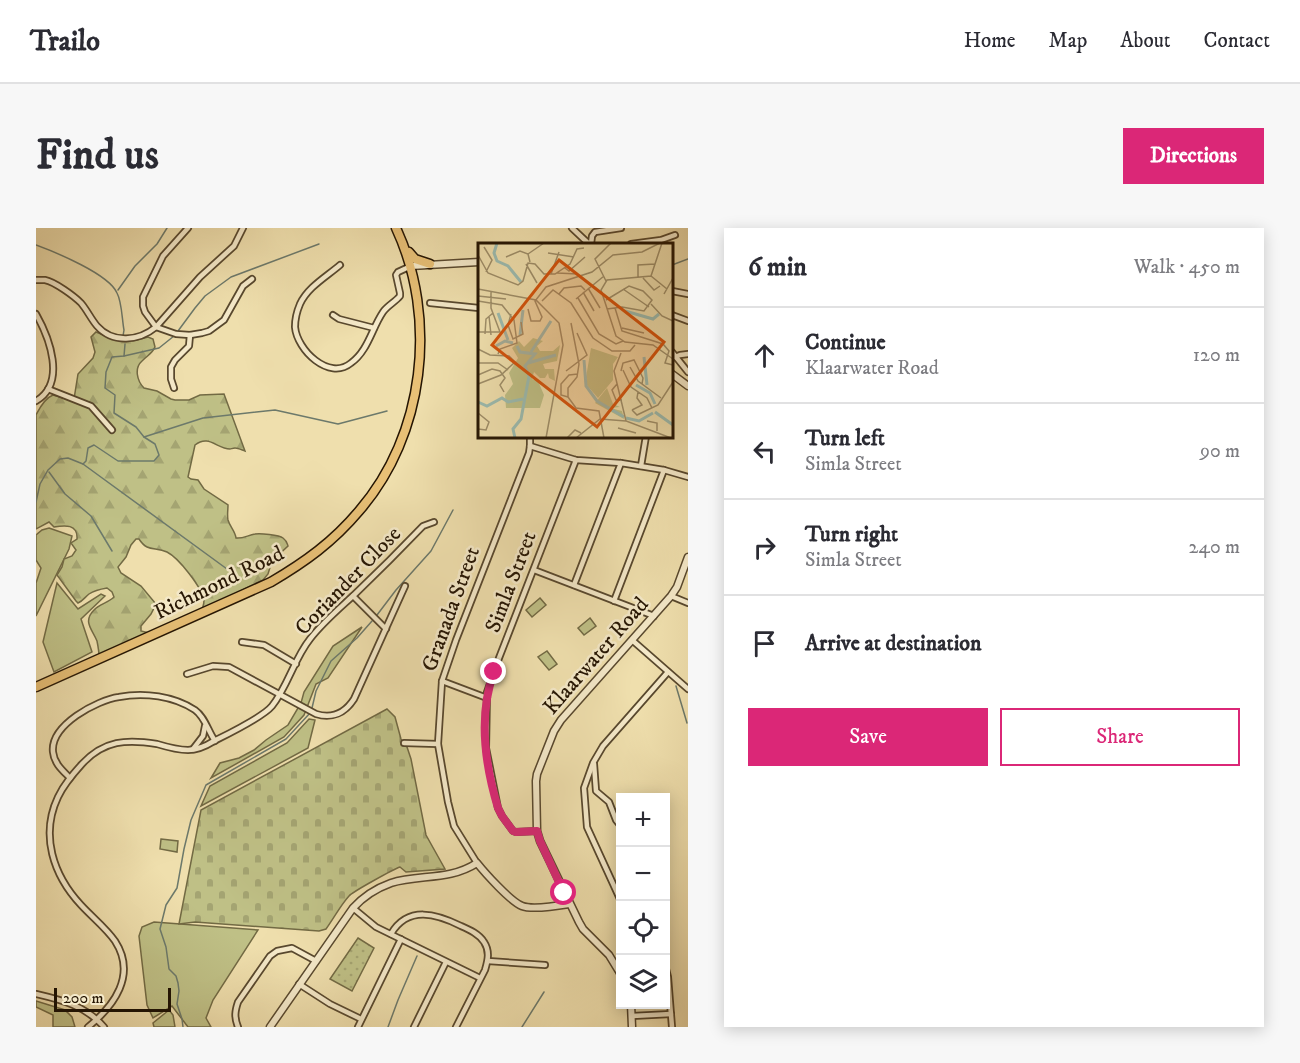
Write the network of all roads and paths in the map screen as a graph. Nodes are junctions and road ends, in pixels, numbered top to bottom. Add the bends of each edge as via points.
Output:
1 (188, 228) edge
2 (243, 228) edge
3 (396, 228) edge
4 (572, 228) edge
5 (621, 228) edge
6 (675, 235) dead end
7 (401, 238) junction
8 (589, 243) edge
9 (590, 243) edge
10 (638, 243) edge
11 (478, 262) edge
12 (430, 264) junction
13 (340, 265) dead end
14 (411, 267) junction
15 (252, 279) dead end
16 (36, 280) edge
17 (415, 283) junction
18 (673, 291) edge
19 (688, 294) edge
20 (430, 303) dead end
21 (478, 308) edge
22 (36, 314) edge
23 (333, 315) dead end
24 (673, 315) edge
25 (688, 321) edge
26 (156, 327) junction
27 (374, 328) junction
28 (190, 335) junction
29 (673, 354) edge
30 (688, 354) edge
31 (675, 357) junction
32 (688, 372) edge
33 (673, 375) edge
34 (688, 386) edge
35 (174, 388) dead end
36 (48, 389) junction
37 (36, 401) edge
38 (112, 430) dead end
39 (530, 438) edge
40 (646, 438) edge
41 (530, 446) junction
42 (576, 460) junction
43 (621, 463) junction
44 (641, 466) junction
45 (664, 470) junction
46 (688, 477) edge
47 (434, 522) dead end
48 (688, 556) edge
49 (534, 570) junction
50 (574, 585) junction
51 (405, 586) dead end
52 (353, 596) junction
53 (671, 596) junction
54 (614, 601) junction
55 (688, 603) edge
56 (654, 616) junction
57 (386, 629) junction
58 (632, 640) junction
59 (242, 642) dead end
60 (296, 663) junction
61 (668, 672) junction
62 (187, 674) dead end
63 (442, 681) junction
64 (36, 687) edge
65 (688, 689) edge
66 (279, 693) junction
67 (487, 698) junction
68 (206, 726) junction
69 (215, 741) junction
70 (404, 743) dead end
71 (438, 744) junction
72 (192, 750) junction
73 (593, 761) junction
74 (70, 778) junction
75 (616, 820) edge
76 (537, 831) junction
77 (477, 863) junction
78 (616, 888) edge
79 (564, 893) junction
80 (569, 904) junction
81 (556, 906) junction
82 (353, 908) junction
83 (391, 934) junction
84 (401, 939) junction
85 (316, 961) junction
86 (488, 961) junction
87 (446, 962) junction
88 (545, 965) dead end
89 (616, 966) edge
90 (480, 978) junction
91 (299, 984) junction
92 (36, 994) edge
93 (670, 1002) edge
94 (632, 1009) edge
95 (671, 1014) junction
96 (632, 1016) junction
97 (97, 1019) junction
98 (361, 1019) junction
99 (88, 1027) edge
100 (104, 1027) edge
101 (238, 1027) edge
102 (270, 1027) edge
103 (358, 1027) edge
104 (414, 1027) edge
105 (456, 1027) edge
106 (632, 1027) edge
107 (672, 1027) edge

1 - 26 street via 161,260 143,297 145,312
2 - 26 street via 234,246
3 - 7 highway, Richmond Road
4 - 8 street
5 - 9 street via 595,232
6 - 10 street
7 - 12 highway via 412,256
7 - 14 highway, Richmond Road
11 - 12 street
12 - 14 street
12 - 17 highway via 418,274
13 - 27 street via 312,287 301,302 295,325 305,349 325,366 344,368 355,360
14 - 17 highway, Richmond Road
14 - 27 street via 396,275 400,296 383,312
15 - 28 street via 243,286 221,323
16 - 26 street via 49,282 76,299 111,336 139,337
17 - 64 highway, Richmond Road via 420,343 414,400 392,462 360,511 325,546 271,582
18 - 19 street
20 - 21 street
22 - 36 street via 53,356
23 - 27 street
24 - 25 street
26 - 28 street
28 - 35 street via 189,346 171,367
29 - 31 street
30 - 31 street
31 - 32 street
33 - 34 street
36 - 37 street
36 - 38 street via 92,406
39 - 41 street, Granada Street
40 - 44 street
41 - 42 street
41 - 63 street, Granada Street
42 - 43 street
42 - 49 street, Simla Street
43 - 44 street
43 - 50 street
44 - 45 street
45 - 46 street
45 - 54 street
47 - 52 street, Coriander Close via 423,526
48 - 53 street, Klaarwater Road
49 - 50 street
49 - 67 street, Simla Street
50 - 54 street
51 - 57 street
52 - 57 street
52 - 60 street, Coriander Close via 312,636
53 - 55 street
53 - 56 street, Klaarwater Road
54 - 56 street
56 - 58 street, Klaarwater Road
57 - 66 street via 354,699 343,711 333,716 321,715
58 - 61 street
58 - 76 street, Klaarwater Road via 554,730 537,774
59 - 60 street via 264,645
60 - 66 street, Coriander Close
61 - 65 street
61 - 73 street
62 - 66 street via 219,665 229,667
63 - 67 street
63 - 71 street, Granada Street
66 - 69 street, Coriander Close via 267,711
67 - 76 street, Simla Street via 486,748 498,808 513,831
68 - 69 street
68 - 72 street
68 - 74 street via 196,711 164,698 137,695 109,699 81,713 56,736 55,760
69 - 72 street, Coriander Close
70 - 71 street
71 - 77 street, Granada Street via 452,819
72 - 74 street via 120,742 90,756
73 - 75 street via 596,792 609,802
73 - 78 street via 584,788 587,827
74 - 97 street via 52,812 52,857 63,883 114,939 123,962 118,994
76 - 79 street, Klaarwater Road
77 - 81 street, Granada Street via 519,904
77 - 82 street via 457,873 392,883
79 - 80 street, Klaarwater Road
79 - 81 street
80 - 81 street, Granada Street
80 - 89 street, Klaarwater Road via 583,929
82 - 83 street
82 - 85 street
83 - 84 street
83 - 86 street via 406,918 437,916 482,939
84 - 87 street
84 - 98 street
85 - 91 street
85 - 101 street via 292,948 277,951 238,1002
86 - 88 street
86 - 90 street
87 - 90 street
87 - 104 street
90 - 105 street
91 - 98 street
91 - 102 street
92 - 97 street via 71,1003
93 - 95 street
94 - 96 street
95 - 96 street
95 - 107 street
96 - 106 street
97 - 99 street
97 - 100 street
98 - 103 street

